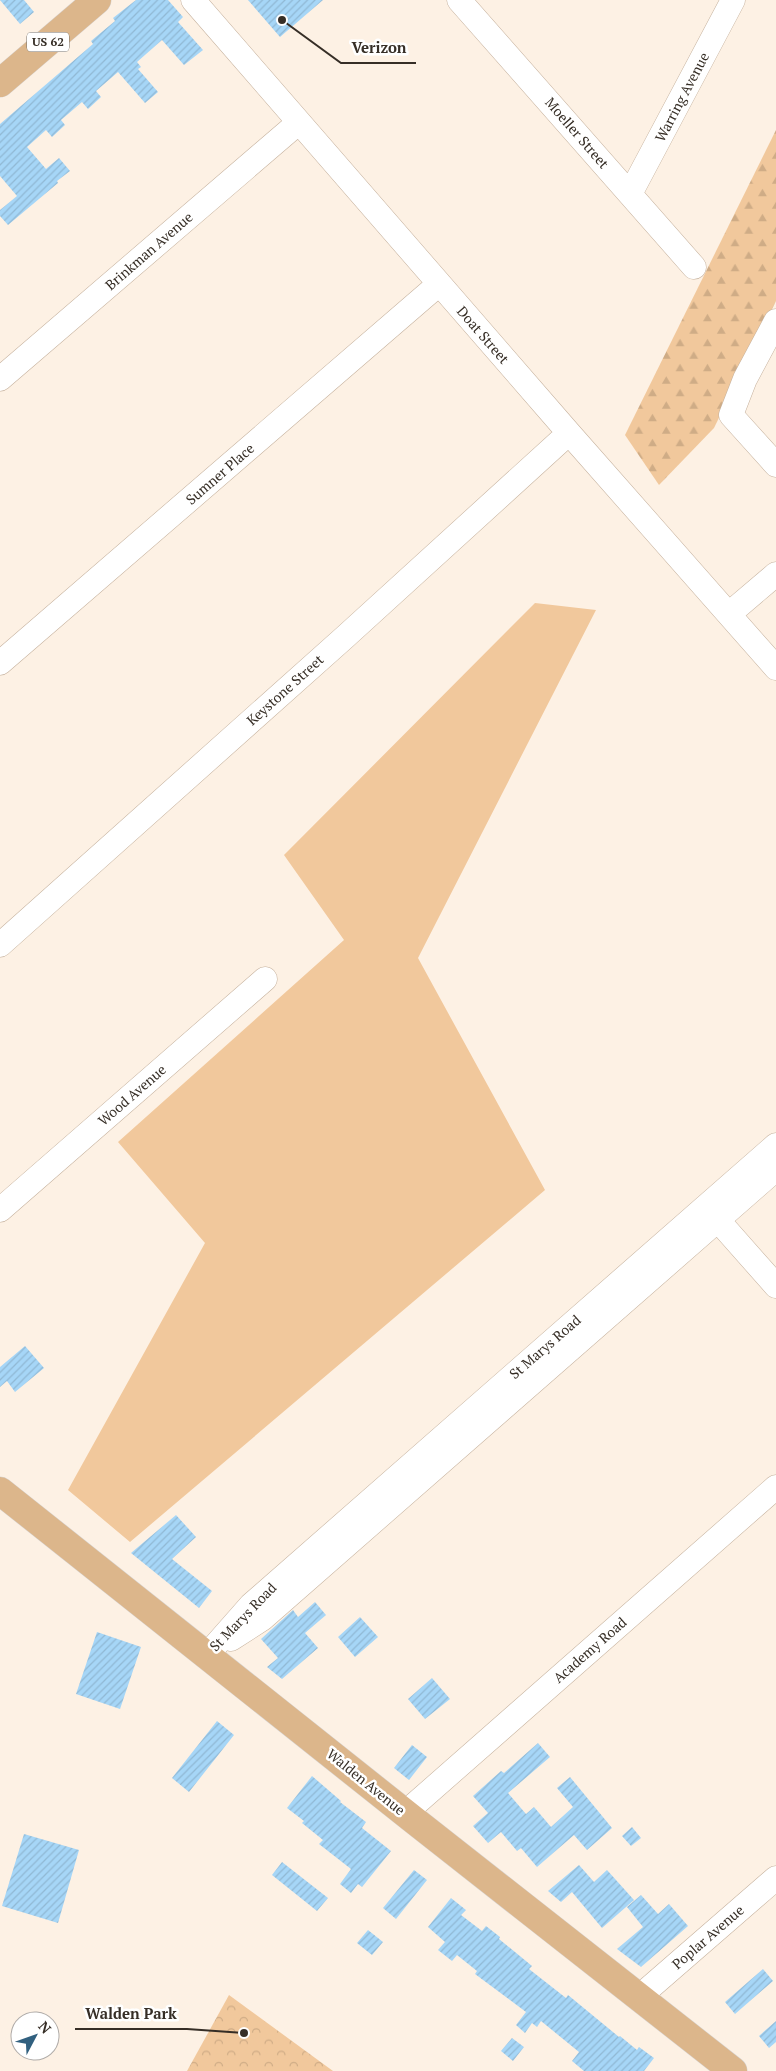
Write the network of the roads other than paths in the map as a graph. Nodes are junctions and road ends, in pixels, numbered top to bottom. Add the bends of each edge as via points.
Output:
1 (97, 0) edge
2 (193, 0) edge
3 (459, 0) edge
4 (725, 4) edge
5 (0, 83) edge
6 (298, 123) junction
7 (630, 194) junction
8 (694, 266) dead end
9 (439, 284) junction
10 (776, 321) edge
11 (0, 379) edge
12 (569, 433) junction
13 (776, 465) edge
14 (776, 574) edge
15 (729, 614) junction
16 (0, 663) edge
17 (776, 668) edge
18 (0, 946) edge
19 (265, 979) dead end
20 (776, 1145) edge
21 (776, 1169) edge
22 (0, 1210) edge
23 (712, 1213) junction
24 (776, 1286) edge
25 (776, 1487) edge
26 (0, 1491) edge
27 (776, 1506) edge
28 (735, 1533) junction
29 (207, 1655) junction
30 (591, 1659) junction
31 (410, 1817) junction
32 (776, 1878) edge
33 (639, 1997) junction
34 (733, 2071) edge

1 - 5 main road, US 62
2 - 6 street, Doat Street
3 - 7 street, Moeller Street
4 - 7 street, Warring Avenue
6 - 9 street, Doat Street
6 - 11 street, Brinkman Avenue
7 - 8 street, Moeller Street
9 - 12 street, Doat Street
9 - 16 street, Sumner Place
10 - 13 street via 745,379 731,415
12 - 15 street, Doat Street
12 - 18 street, Keystone Street
14 - 15 street
15 - 17 street, Doat Street
19 - 22 street, Wood Avenue
20 - 23 street, St Marys Road
21 - 23 street, St Marys Road
23 - 24 street
23 - 29 street, St Marys Road via 386,1499 262,1619
25 - 28 street, Academy Road
26 - 29 main road, Walden Avenue
27 - 28 street, Academy Road
28 - 30 street, Academy Road
29 - 31 main road, Walden Avenue
30 - 31 street, Academy Road
30 - 31 street, Academy Road via 431,1789
31 - 33 main road, Walden Avenue
32 - 33 street, Poplar Avenue
33 - 34 main road, Walden Avenue

